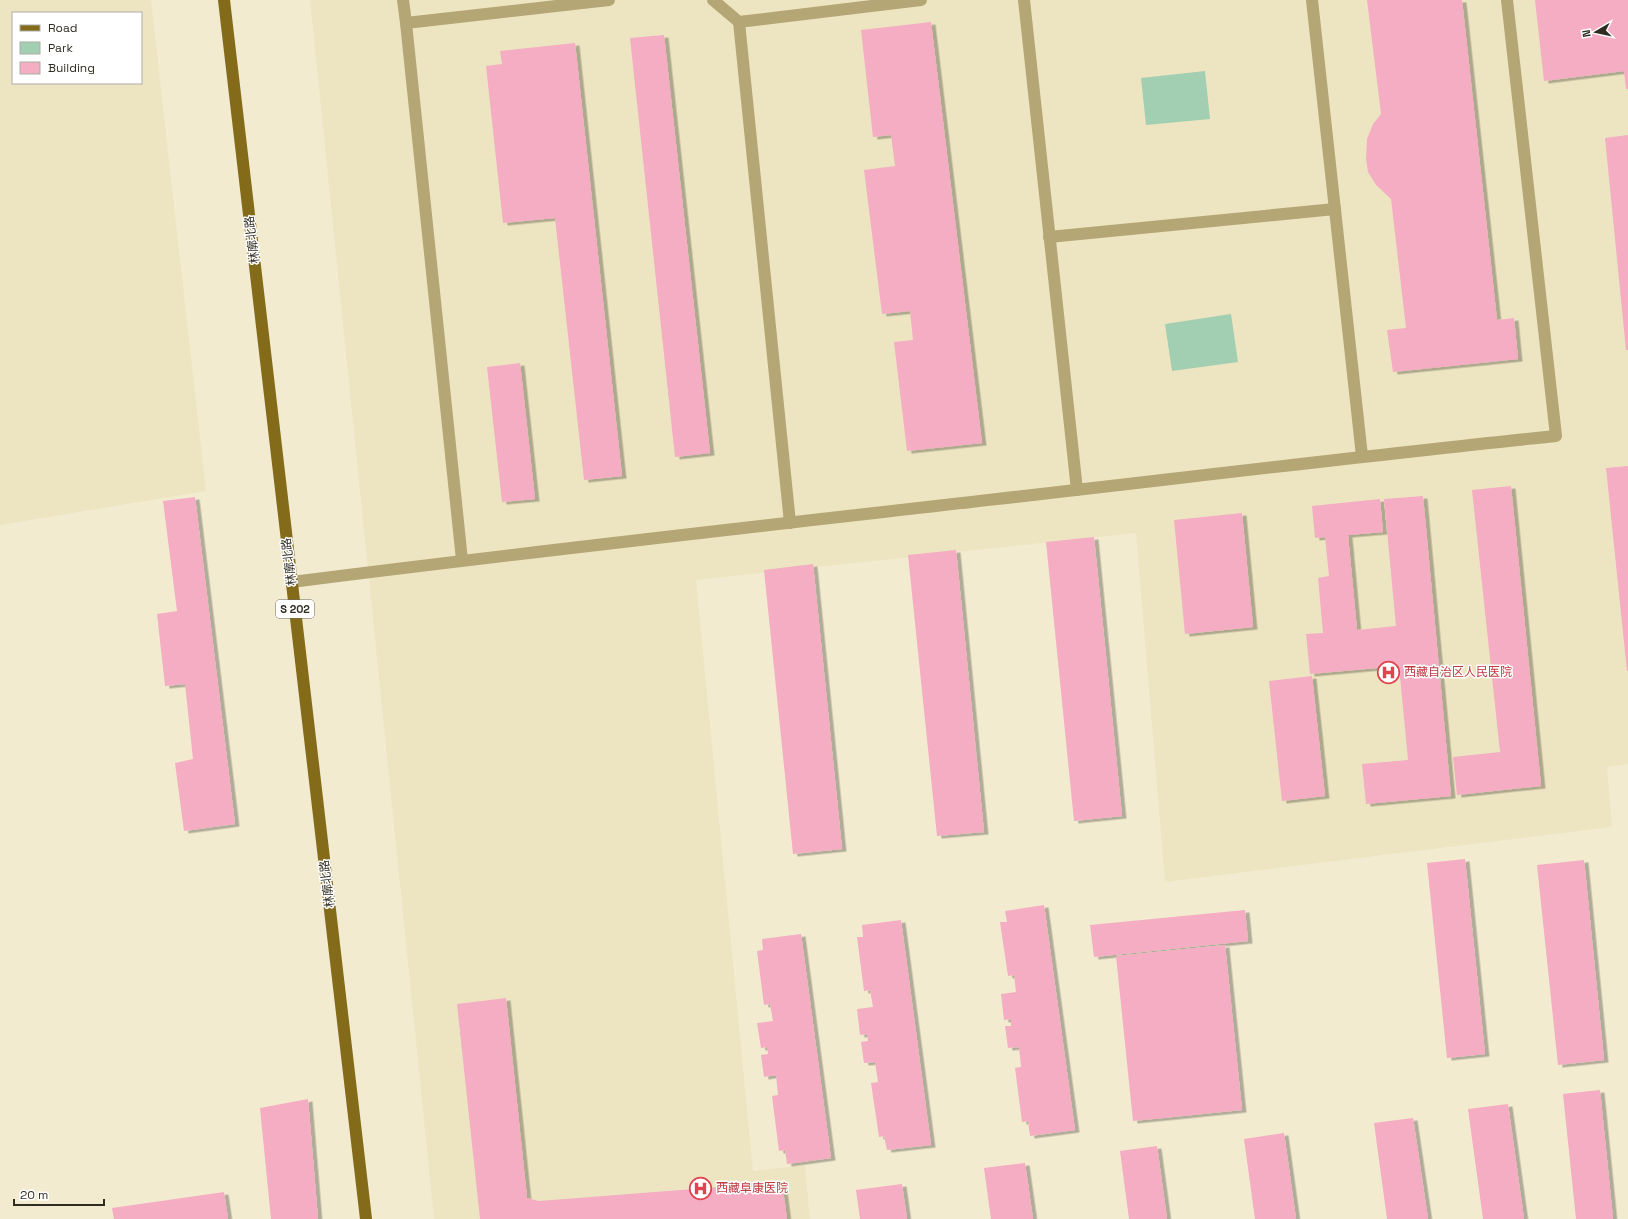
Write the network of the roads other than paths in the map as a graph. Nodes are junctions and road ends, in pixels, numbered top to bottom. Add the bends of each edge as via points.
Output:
1 (224, 0) edge
2 (403, 0) edge
3 (609, 0) edge
4 (713, 0) edge
5 (921, 0) edge
6 (1024, 0) edge
7 (1312, 0) edge
8 (1507, 0) edge
9 (850, 4) edge
10 (739, 22) junction
11 (406, 23) junction
12 (1335, 209) junction
13 (1049, 237) junction
14 (1362, 456) junction
15 (1077, 490) junction
16 (790, 523) junction
17 (462, 560) junction
18 (292, 582) junction
19 (366, 1219) edge

1 - 18 main road, 林廓北路 / S 202
2 - 11 lane
3 - 11 lane
4 - 10 lane
5 - 9 lane
6 - 13 lane
7 - 12 lane
8 - 14 lane via 1556,436
9 - 10 lane
10 - 16 lane
11 - 17 lane
12 - 13 lane
12 - 14 lane
13 - 15 lane
14 - 15 lane
15 - 16 lane
16 - 17 lane
17 - 18 lane
18 - 19 main road, 林廓北路 / S 202

